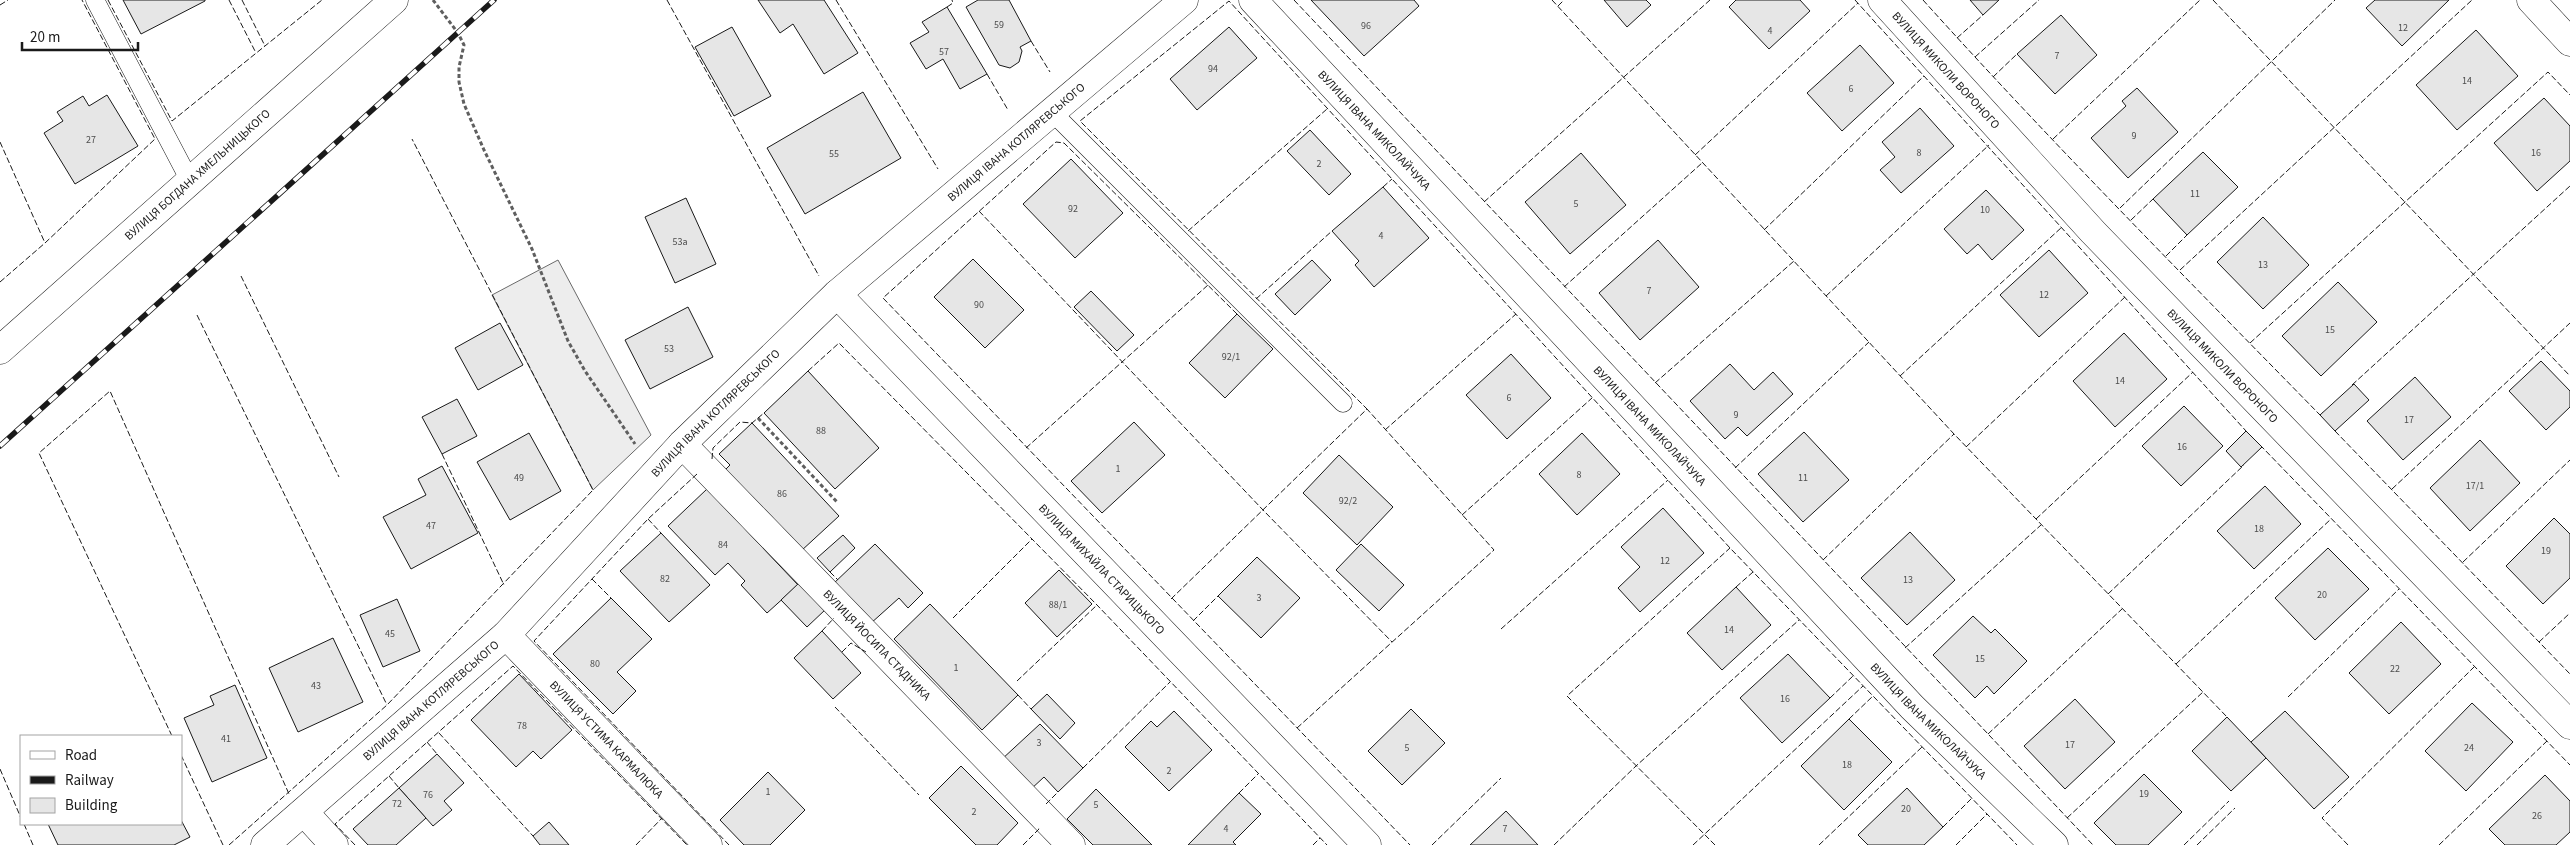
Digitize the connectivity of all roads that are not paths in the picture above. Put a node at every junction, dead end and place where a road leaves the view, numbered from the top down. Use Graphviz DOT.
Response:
graph roads {
  1 [pos="95,0"];
  2 [pos="394,0"];
  3 [pos="1184,0"];
  4 [pos="1253,0"];
  5 [pos="1882,0"];
  6 [pos="2531,0"];
  7 [pos="2570,42"];
  8 [pos="1051,111"];
  9 [pos="190,181"];
  10 [pos="837,294"];
  11 [pos="0,350"];
  12 [pos="1343,403"];
  13 [pos="682,444"];
  14 [pos="506,635"];
  15 [pos="2570,725"];
  16 [pos="304,812"];
  17 [pos="1060,841"];
  18 [pos="265,845"];
  19 [pos="334,845"];
  20 [pos="708,845"];
  21 [pos="1366,845"];
  22 [pos="2054,845"];
  1 -- 9 [label="lane"];
  2 -- 9 [label="street, ВУЛИЦЯ БОГДАНА ХМЕЛЬНИЦЬКОГО"];
  3 -- 8 [label="street, ВУЛИЦЯ ІВАНА КОТЛЯРЕВСЬКОГО"];
  4 -- 22 [label="street, ВУЛИЦЯ ІВАНА МИКОЛАЙЧУКА"];
  5 -- 15 [label="street, ВУЛИЦЯ МИКОЛИ ВОРОНОГО"];
  6 -- 7 [label="street"];
  8 -- 10 [label="street, ВУЛИЦЯ ІВАНА КОТЛЯРЕВСЬКОГО"];
  8 -- 12 [label="lane"];
  9 -- 11 [label="street, ВУЛИЦЯ БОГДАНА ХМЕЛЬНИЦЬКОГО"];
  10 -- 13 [label="street, ВУЛИЦЯ ІВАНА КОТЛЯРЕВСЬКОГО"];
  10 -- 21 [label="street, ВУЛИЦЯ МИХАЙЛА СТАРИЦЬКОГО"];
  13 -- 14 [label="street, ВУЛИЦЯ ІВАНА КОТЛЯРЕВСЬКОГО"];
  13 -- 17 [label="street, ВУЛИЦЯ ЙОСИПА СТАДНИКА"];
  14 -- 16 [label="street, ВУЛИЦЯ ІВАНА КОТЛЯРЕВСЬКОГО"];
  14 -- 20 [label="street, ВУЛИЦЯ УСТИМА КАРМАЛЮКА"];
  16 -- 18 [label="street, ВУЛИЦЯ ІВАНА КОТЛЯРЕВСЬКОГО"];
  16 -- 19 [label="street"];
}
